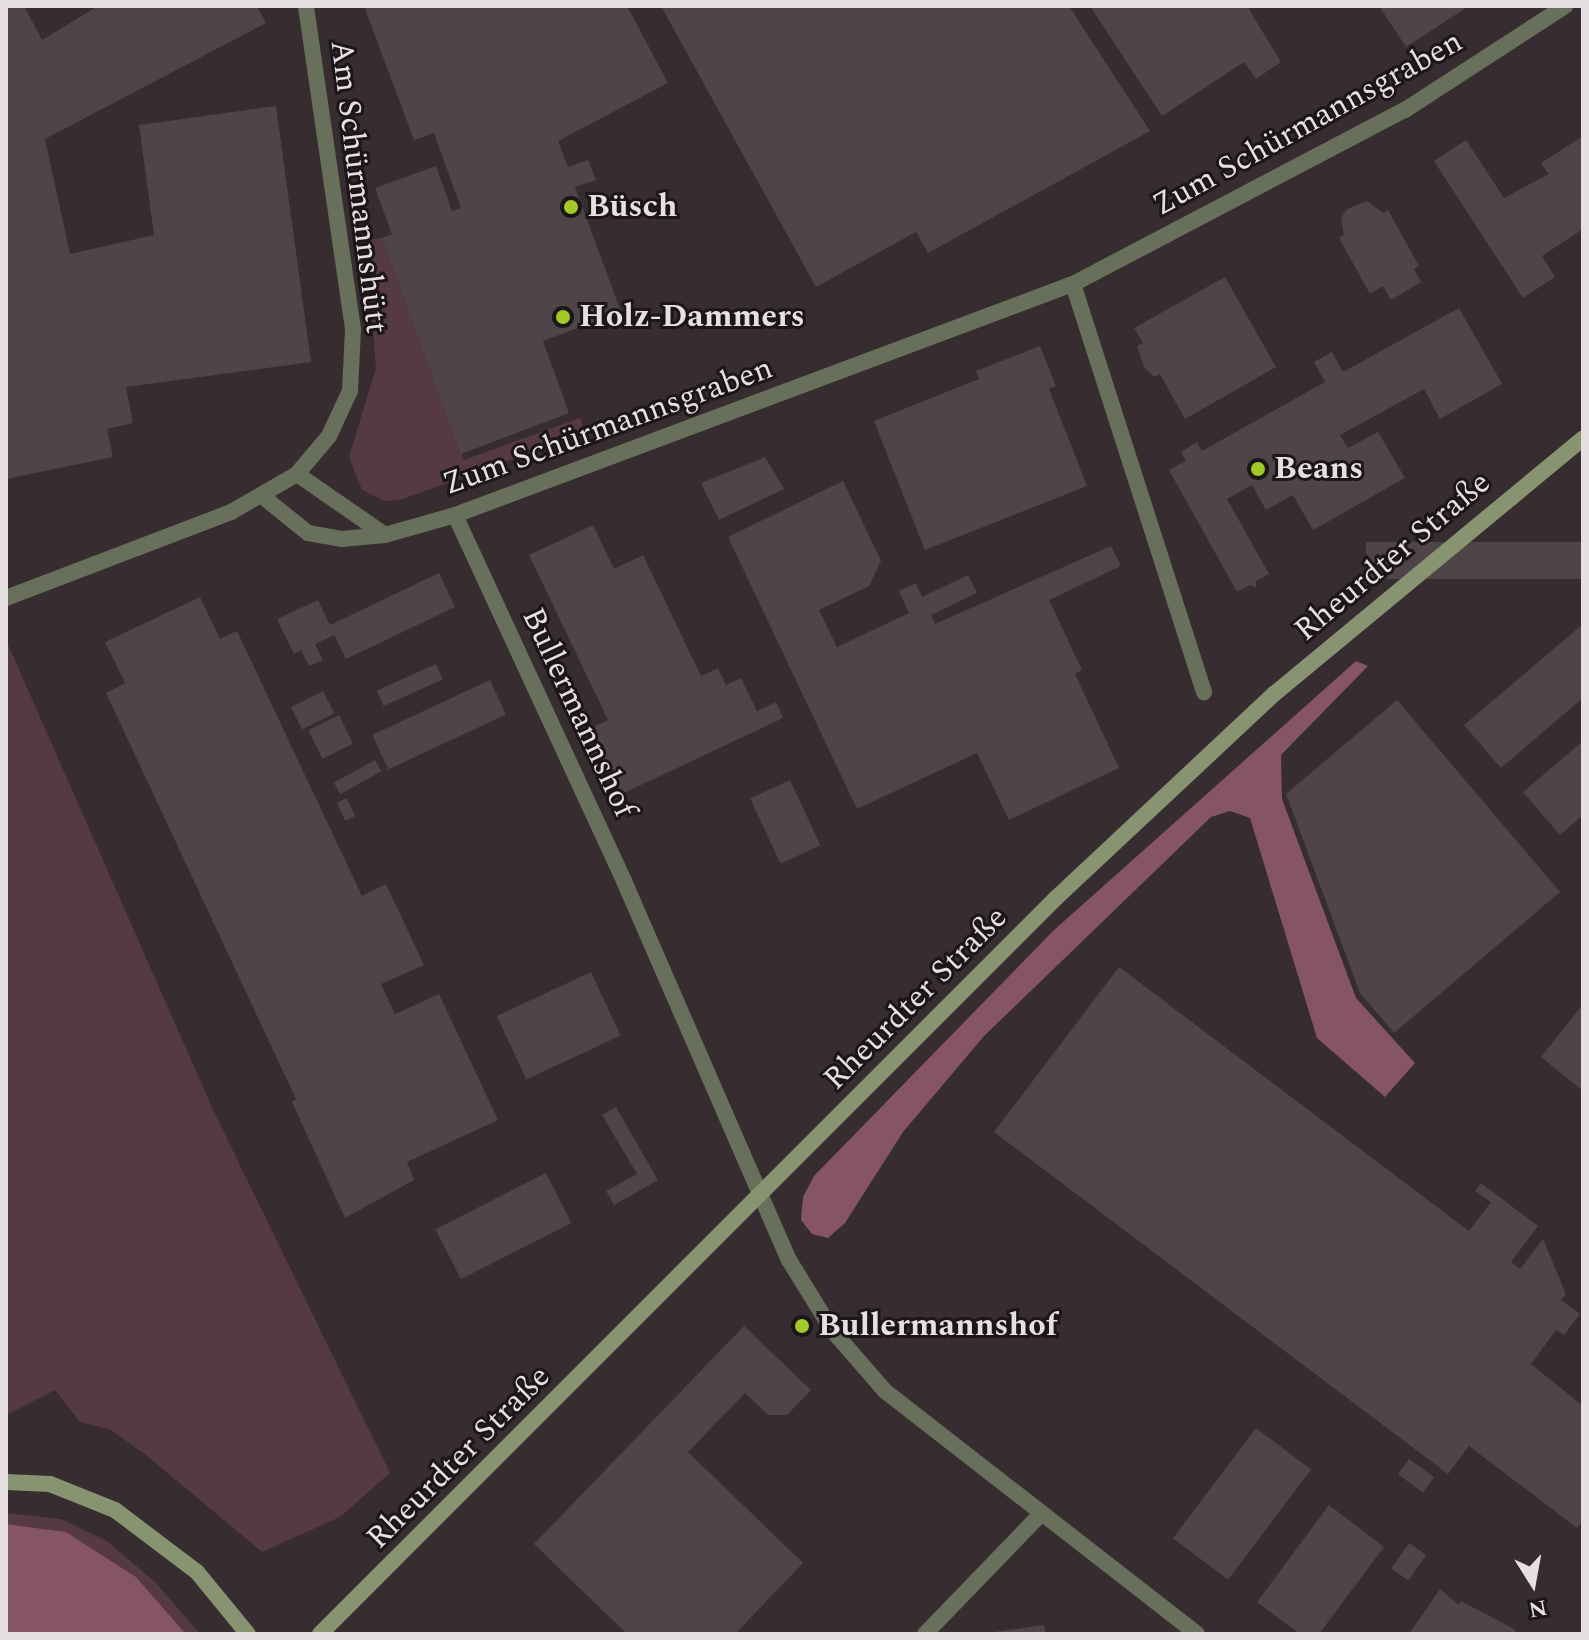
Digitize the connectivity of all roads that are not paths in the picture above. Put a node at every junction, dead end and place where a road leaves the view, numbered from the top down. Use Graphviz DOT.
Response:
graph roads {
  1 [pos="306,6"];
  2 [pos="1565,6"];
  3 [pos="1073,284"];
  4 [pos="1583,438"];
  5 [pos="297,474"];
  6 [pos="262,496"];
  7 [pos="455,515"];
  8 [pos="385,535"];
  9 [pos="6,598"];
  10 [pos="1204,692"];
  11 [pos="6,1482"];
  12 [pos="1041,1514"];
  13 [pos="248,1634"];
  14 [pos="320,1634"];
  15 [pos="925,1634"];
  16 [pos="1197,1634"];
  1 -- 5 [label="street, Am Schürmannshütt"];
  2 -- 3 [label="street, Zum Schürmannsgraben"];
  3 -- 7 [label="street, Zum Schürmannsgraben"];
  3 -- 10 [label="street"];
  4 -- 14 [label="main road, Rheurdter Straße"];
  5 -- 6 [label="street, Am Schürmannshütt"];
  5 -- 8 [label="street"];
  6 -- 8 [label="street, Zum Schürmannsgraben"];
  6 -- 9 [label="street, Am Schürmannshütt"];
  7 -- 8 [label="street, Zum Schürmannsgraben"];
  7 -- 12 [label="street, Bullermannshof"];
  11 -- 13 [label="main road"];
  12 -- 15 [label="street"];
  12 -- 16 [label="street, Bullermannshof"];
}
